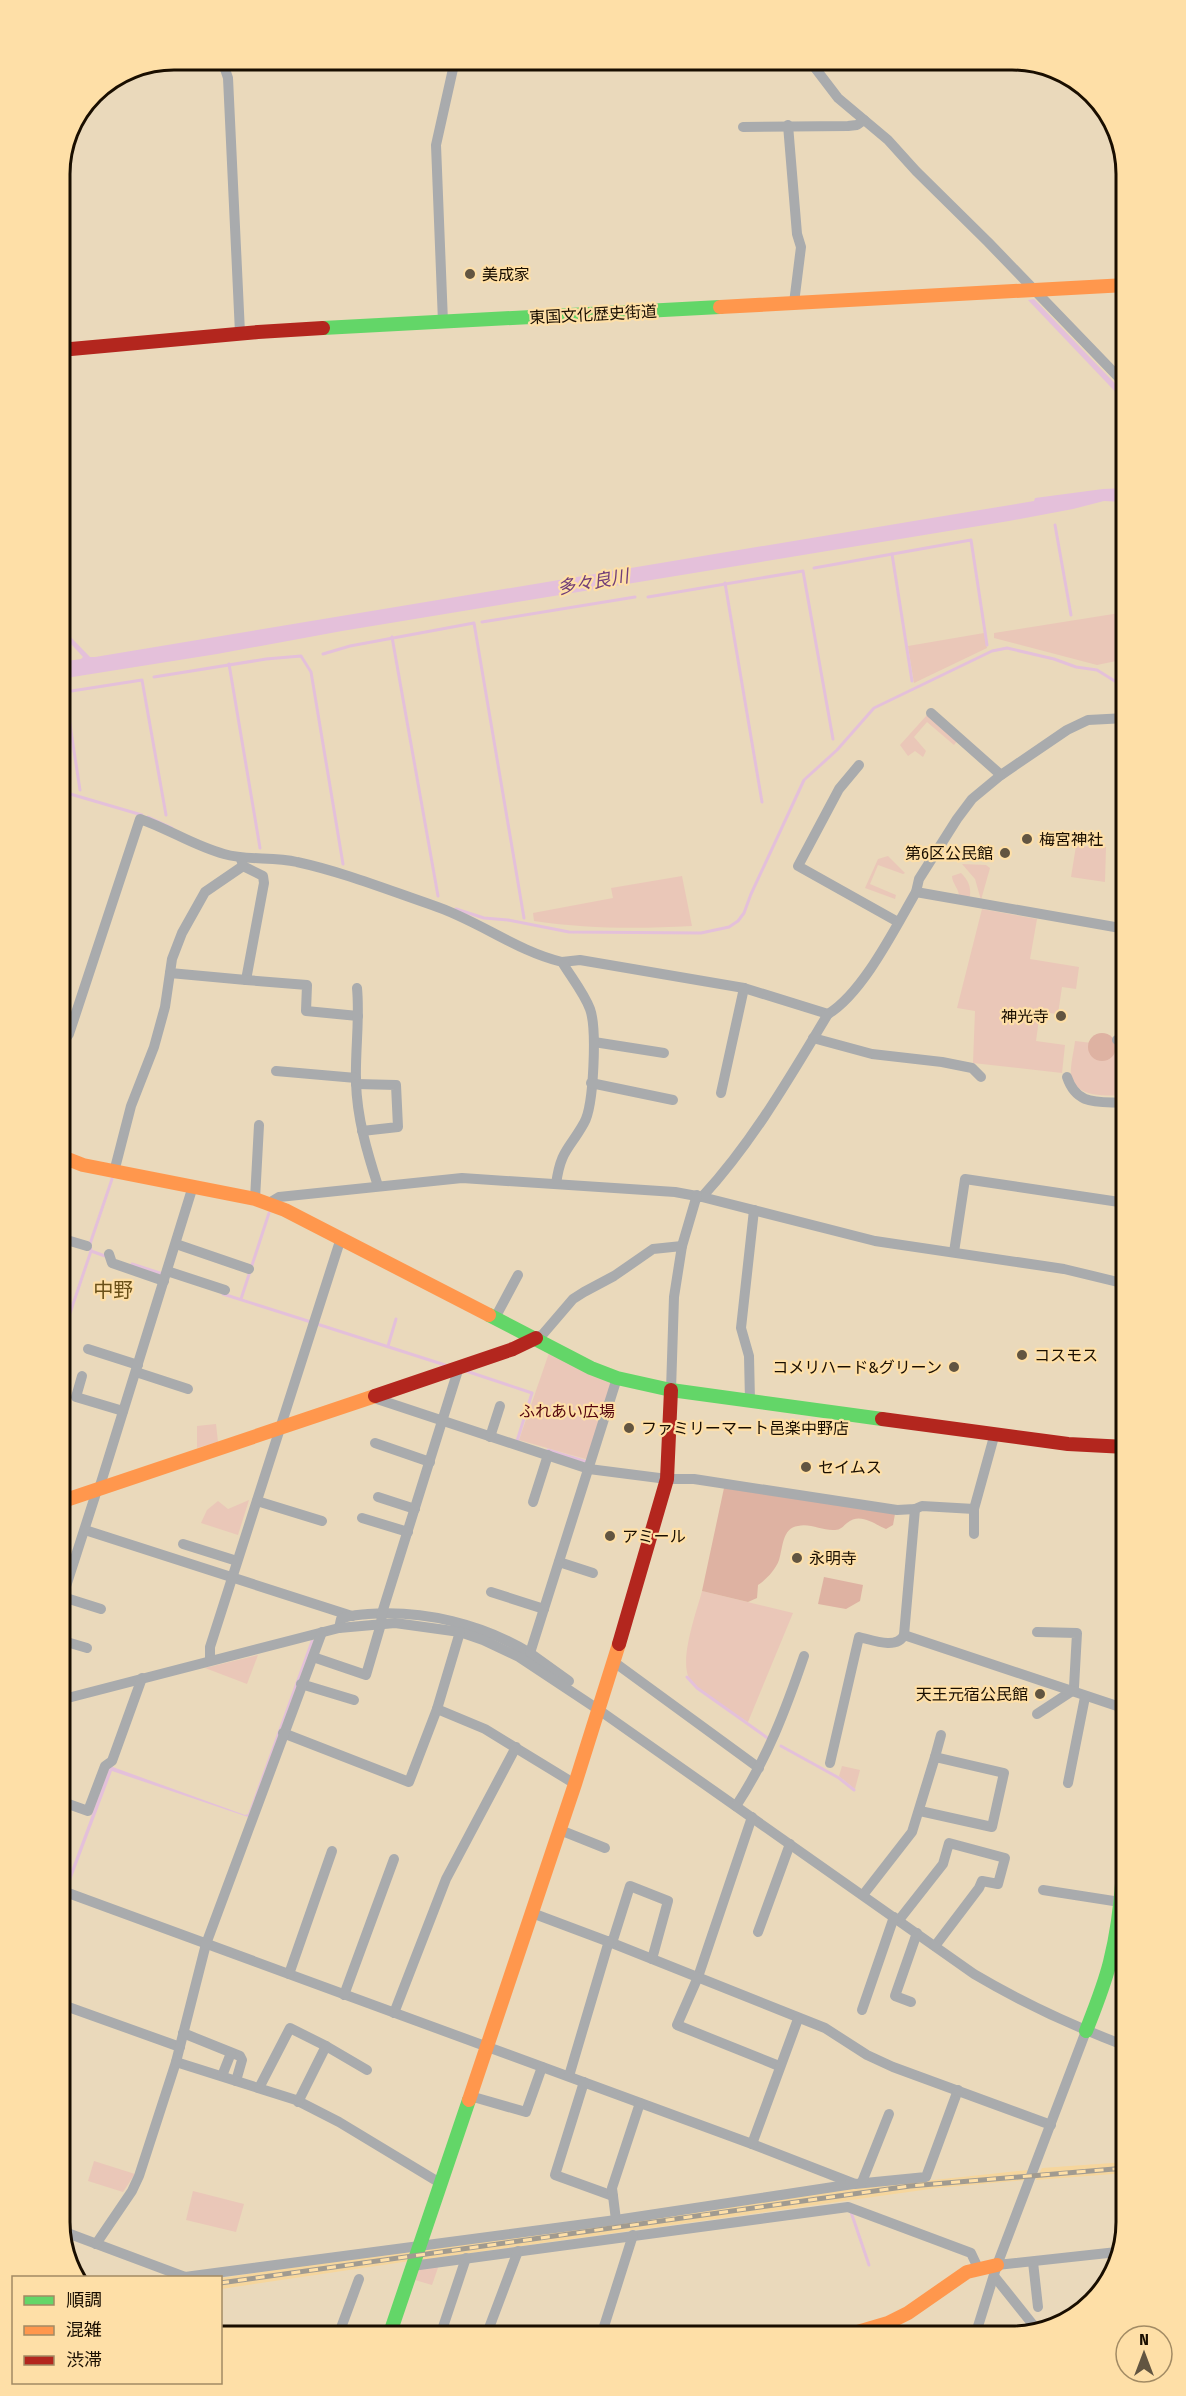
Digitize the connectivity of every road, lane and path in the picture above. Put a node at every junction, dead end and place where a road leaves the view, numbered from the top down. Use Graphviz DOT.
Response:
graph roads {
  1 [pos="225,70"];
  2 [pos="453,70"];
  3 [pos="817,71"];
  4 [pos="872,122"];
  5 [pos="788,126"];
  6 [pos="743,127"];
  7 [pos="1116,286"];
  8 [pos="1035,290"];
  9 [pos="794,303"];
  10 [pos="443,322"];
  11 [pos="240,333"];
  12 [pos="71,349"];
  13 [pos="1116,375"];
  14 [pos="931,713"];
  15 [pos="1116,718"];
  16 [pos="859,765"];
  17 [pos="1001,775"];
  18 [pos="242,862"];
  19 [pos="916,892"];
  20 [pos="898,922"];
  21 [pos="1116,927"];
  22 [pos="562,962"];
  23 [pos="170,973"];
  24 [pos="246,980"];
  25 [pos="357,988"];
  26 [pos="744,988"];
  27 [pos="828,1014"];
  28 [pos="358,1016"];
  29 [pos="71,1029"];
  30 [pos="813,1038"];
  31 [pos="594,1042"];
  32 [pos="664,1053"];
  33 [pos="276,1071"];
  34 [pos="981,1077"];
  35 [pos="1067,1077"];
  36 [pos="356,1081"];
  37 [pos="591,1083"];
  38 [pos="721,1093"];
  39 [pos="673,1100"];
  40 [pos="1116,1102"];
  41 [pos="259,1125"];
  42 [pos="362,1131"];
  43 [pos="71,1160"];
  44 [pos="114,1172"];
  45 [pos="556,1184"];
  46 [pos="193,1186"];
  47 [pos="378,1186"];
  48 [pos="700,1196"];
  49 [pos="255,1199"];
  50 [pos="1116,1202"];
  51 [pos="269,1203"];
  52 [pos="754,1210"];
  53 [pos="341,1238"];
  54 [pos="70,1241"];
  55 [pos="176,1244"];
  56 [pos="87,1246"];
  57 [pos="682,1246"];
  58 [pos="954,1252"];
  59 [pos="109,1254"];
  60 [pos="249,1269"];
  61 [pos="518,1275"];
  62 [pos="165,1276"];
  63 [pos="1116,1282"];
  64 [pos="225,1290"];
  65 [pos="495,1318"];
  66 [pos="536,1338"];
  67 [pos="88,1349"];
  68 [pos="459,1367"];
  69 [pos="136,1368"];
  70 [pos="82,1376"];
  71 [pos="617,1378"];
  72 [pos="188,1389"];
  73 [pos="671,1390"];
  74 [pos="371,1397"];
  75 [pos="750,1401"];
  76 [pos="500,1406"];
  77 [pos="123,1411"];
  78 [pos="443,1422"];
  79 [pos="280,1427"];
  80 [pos="995,1433"];
  81 [pos="490,1437"];
  82 [pos="375,1443"];
  83 [pos="1116,1447"];
  84 [pos="548,1455"];
  85 [pos="430,1462"];
  86 [pos="589,1469"];
  87 [pos="668,1479"];
  88 [pos="98,1489"];
  89 [pos="378,1497"];
  90 [pos="70,1498"];
  91 [pos="256,1501"];
  92 [pos="533,1502"];
  93 [pos="415,1509"];
  94 [pos="915,1509"];
  95 [pos="974,1509"];
  96 [pos="362,1518"];
  97 [pos="322,1521"];
  98 [pos="85,1530"];
  99 [pos="408,1532"];
  100 [pos="974,1534"];
  101 [pos="183,1544"];
  102 [pos="237,1561"];
  103 [pos="559,1562"];
  104 [pos="70,1573"];
  105 [pos="593,1573"];
  106 [pos="232,1577"];
  107 [pos="491,1592"];
  108 [pos="70,1602"];
  109 [pos="101,1609"];
  110 [pos="544,1609"];
  111 [pos="351,1616"];
  112 [pos="382,1618"];
  113 [pos="339,1628"];
  114 [pos="321,1632"];
  115 [pos="460,1632"];
  116 [pos="1037,1632"];
  117 [pos="904,1635"];
  118 [pos="70,1643"];
  119 [pos="87,1648"];
  120 [pos="530,1653"];
  121 [pos="804,1656"];
  122 [pos="313,1657"];
  123 [pos="210,1660"];
  124 [pos="614,1662"];
  125 [pos="142,1678"];
  126 [pos="569,1681"];
  127 [pos="301,1684"];
  128 [pos="1072,1691"];
  129 [pos="70,1697"];
  130 [pos="1086,1697"];
  131 [pos="354,1700"];
  132 [pos="1116,1706"];
  133 [pos="437,1709"];
  134 [pos="599,1710"];
  135 [pos="1037,1714"];
  136 [pos="283,1733"];
  137 [pos="941,1736"];
  138 [pos="516,1747"];
  139 [pos="935,1757"];
  140 [pos="830,1763"];
  141 [pos="759,1768"];
  142 [pos="1068,1783"];
  143 [pos="575,1784"];
  144 [pos="70,1805"];
  145 [pos="736,1806"];
  146 [pos="920,1811"];
  147 [pos="752,1817"];
  148 [pos="560,1830"];
  149 [pos="790,1844"];
  150 [pos="605,1848"];
  151 [pos="332,1851"];
  152 [pos="394,1859"];
  153 [pos="1043,1890"];
  154 [pos="70,1894"];
  155 [pos="863,1895"];
  156 [pos="1116,1901"];
  157 [pos="532,1913"];
  158 [pos="896,1919"];
  159 [pos="758,1932"];
  160 [pos="917,1933"];
  161 [pos="611,1942"];
  162 [pos="206,1944"];
  163 [pos="1116,1945"];
  164 [pos="935,1946"];
  165 [pos="652,1959"];
  166 [pos="289,1974"];
  167 [pos="698,1977"];
  168 [pos="344,1995"];
  169 [pos="911,2002"];
  170 [pos="70,2008"];
  171 [pos="862,2010"];
  172 [pos="394,2013"];
  173 [pos="798,2019"];
  174 [pos="1086,2031"];
  175 [pos="183,2032"];
  176 [pos="1116,2042"];
  177 [pos="326,2046"];
  178 [pos="487,2046"];
  179 [pos="180,2047"];
  180 [pos="231,2052"];
  181 [pos="176,2062"];
  182 [pos="779,2066"];
  183 [pos="543,2067"];
  184 [pos="367,2070"];
  185 [pos="222,2076"];
  186 [pos="569,2076"];
  187 [pos="236,2081"];
  188 [pos="584,2082"];
  189 [pos="259,2088"];
  190 [pos="958,2090"];
  191 [pos="470,2096"];
  192 [pos="298,2102"];
  193 [pos="640,2103"];
  194 [pos="889,2114"];
  195 [pos="1051,2126"];
  196 [pos="752,2144"];
  197 [pos="440,2183"];
  198 [pos="859,2183"];
  199 [pos="613,2196"];
  200 [pos="616,2220"];
  201 [pos="72,2235"];
  202 [pos="633,2235"];
  203 [pos="96,2244"];
  204 [pos="419,2246"];
  205 [pos="518,2251"];
  206 [pos="1111,2253"];
  207 [pos="466,2258"];
  208 [pos="1033,2262"];
  209 [pos="412,2266"];
  210 [pos="978,2268"];
  211 [pos="996,2270"];
  212 [pos="183,2276"];
  213 [pos="194,2276"];
  214 [pos="359,2279"];
  215 [pos="1038,2307"];
  216 [pos="1032,2323"];
  217 [pos="342,2325"];
  218 [pos="393,2325"];
  219 [pos="444,2325"];
  220 [pos="490,2325"];
  221 [pos="604,2326"];
  222 [pos="874,2326"];
  223 [pos="978,2326"];
  1 -- 11 [label="street"];
  2 -- 10 [label="street"];
  3 -- 4 [label="street"];
  4 -- 5 [label="street"];
  4 -- 8 [label="street"];
  5 -- 6 [label="street"];
  5 -- 9 [label="street"];
  7 -- 8 [label="main road, 東国文化歴史街道"];
  8 -- 9 [label="main road, 東国文化歴史街道"];
  8 -- 13 [label="street"];
  9 -- 10 [label="main road, 東国文化歴史街道"];
  10 -- 11 [label="main road, 東国文化歴史街道"];
  11 -- 12 [label="main road, 東国文化歴史街道"];
  14 -- 17 [label="street"];
  15 -- 17 [label="street"];
  16 -- 20 [label="street"];
  17 -- 19 [label="street"];
  18 -- 22 [label="street"];
  18 -- 23 [label="street"];
  18 -- 24 [label="street"];
  18 -- 29 [label="street"];
  19 -- 20 [label="street"];
  19 -- 21 [label="street"];
  20 -- 27 [label="street"];
  22 -- 26 [label="street"];
  22 -- 31 [label="street"];
  23 -- 24 [label="street"];
  23 -- 44 [label="street"];
  24 -- 28 [label="street"];
  25 -- 28 [label="street"];
  26 -- 27 [label="street"];
  26 -- 38 [label="street"];
  27 -- 30 [label="street"];
  28 -- 36 [label="street"];
  30 -- 34 [label="street"];
  30 -- 48 [label="street"];
  31 -- 32 [label="street"];
  31 -- 37 [label="street"];
  33 -- 36 [label="street"];
  35 -- 40 [label="street"];
  36 -- 42 [label="street"];
  36 -- 42 [label="street"];
  37 -- 39 [label="street"];
  37 -- 45 [label="street"];
  41 -- 49 [label="street"];
  42 -- 47 [label="street"];
  43 -- 44 [label="main road"];
  44 -- 46 [label="main road"];
  45 -- 47 [label="street"];
  45 -- 48 [label="street"];
  46 -- 49 [label="main road"];
  46 -- 55 [label="street"];
  47 -- 51 [label="street"];
  48 -- 52 [label="street"];
  48 -- 57 [label="street"];
  49 -- 51 [label="main road"];
  50 -- 58 [label="street"];
  51 -- 53 [label="main road"];
  52 -- 58 [label="street"];
  52 -- 75 [label="street"];
  53 -- 65 [label="main road"];
  53 -- 79 [label="street"];
  54 -- 56 [label="street"];
  55 -- 60 [label="street"];
  55 -- 62 [label="street"];
  57 -- 66 [label="street"];
  57 -- 73 [label="street"];
  58 -- 63 [label="street"];
  59 -- 62 [label="street"];
  61 -- 65 [label="street"];
  62 -- 64 [label="street"];
  62 -- 69 [label="street"];
  65 -- 66 [label="main road"];
  66 -- 68 [label="main road"];
  66 -- 71 [label="main road"];
  67 -- 69 [label="street"];
  68 -- 74 [label="main road"];
  68 -- 78 [label="street"];
  69 -- 72 [label="street"];
  69 -- 77 [label="street"];
  70 -- 77 [label="street"];
  71 -- 73 [label="main road"];
  71 -- 86 [label="street"];
  73 -- 75 [label="main road"];
  73 -- 87 [label="main road"];
  74 -- 78 [label="street"];
  74 -- 79 [label="main road"];
  75 -- 80 [label="main road"];
  76 -- 81 [label="street"];
  77 -- 88 [label="street"];
  78 -- 81 [label="street"];
  78 -- 85 [label="street"];
  79 -- 88 [label="main road"];
  79 -- 91 [label="street"];
  80 -- 83 [label="main road"];
  80 -- 95 [label="street"];
  81 -- 84 [label="street"];
  82 -- 85 [label="street"];
  84 -- 86 [label="street"];
  84 -- 92 [label="street"];
  85 -- 93 [label="street"];
  86 -- 87 [label="street"];
  86 -- 103 [label="street"];
  87 -- 94 [label="street"];
  87 -- 124 [label="main road"];
  88 -- 90 [label="main road"];
  88 -- 98 [label="street"];
  89 -- 93 [label="street"];
  91 -- 97 [label="street"];
  91 -- 102 [label="street"];
  93 -- 99 [label="street"];
  94 -- 95 [label="street"];
  94 -- 117 [label="street"];
  95 -- 100 [label="street"];
  96 -- 99 [label="street"];
  98 -- 104 [label="street"];
  98 -- 106 [label="street"];
  99 -- 112 [label="street"];
  101 -- 102 [label="street"];
  102 -- 106 [label="street"];
  103 -- 105 [label="street"];
  103 -- 110 [label="street"];
  106 -- 111 [label="street"];
  106 -- 123 [label="street"];
  107 -- 110 [label="street"];
  108 -- 109 [label="street"];
  110 -- 120 [label="street"];
  111 -- 112 [label="street"];
  111 -- 113 [label="street"];
  112 -- 113 [label="street"];
  112 -- 115 [label="street"];
  112 -- 120 [label="street"];
  112 -- 122 [label="street"];
  113 -- 114 [label="street"];
  114 -- 122 [label="street"];
  114 -- 123 [label="street"];
  115 -- 133 [label="street"];
  115 -- 134 [label="street"];
  116 -- 128 [label="street"];
  117 -- 128 [label="street"];
  117 -- 140 [label="street"];
  118 -- 119 [label="street"];
  120 -- 126 [label="street"];
  121 -- 141 [label="street"];
  122 -- 127 [label="street"];
  123 -- 125 [label="street"];
  124 -- 134 [label="main road"];
  124 -- 141 [label="street"];
  125 -- 129 [label="street"];
  125 -- 144 [label="street"];
  127 -- 131 [label="street"];
  127 -- 136 [label="street"];
  128 -- 130 [label="street"];
  128 -- 135 [label="street"];
  130 -- 132 [label="street"];
  130 -- 142 [label="street"];
  133 -- 136 [label="street"];
  133 -- 138 [label="street"];
  134 -- 143 [label="main road"];
  134 -- 145 [label="street"];
  136 -- 162 [label="street"];
  137 -- 139 [label="street"];
  138 -- 143 [label="street"];
  138 -- 172 [label="street"];
  139 -- 146 [label="street"];
  139 -- 146 [label="street"];
  141 -- 145 [label="street"];
  143 -- 148 [label="main road"];
  145 -- 147 [label="street"];
  146 -- 155 [label="street"];
  147 -- 149 [label="street"];
  147 -- 167 [label="street"];
  148 -- 150 [label="street"];
  148 -- 157 [label="main road"];
  149 -- 155 [label="street"];
  149 -- 159 [label="street"];
  151 -- 166 [label="street"];
  152 -- 168 [label="street"];
  153 -- 156 [label="street"];
  154 -- 162 [label="street"];
  155 -- 158 [label="street"];
  157 -- 161 [label="street"];
  157 -- 178 [label="main road"];
  158 -- 160 [label="street"];
  158 -- 164 [label="street"];
  158 -- 171 [label="street"];
  160 -- 164 [label="street"];
  160 -- 169 [label="street"];
  161 -- 165 [label="street"];
  161 -- 165 [label="street"];
  161 -- 186 [label="street"];
  162 -- 166 [label="street"];
  162 -- 175 [label="street"];
  163 -- 174 [label="main road"];
  164 -- 174 [label="street"];
  165 -- 167 [label="street"];
  166 -- 168 [label="street"];
  167 -- 173 [label="street"];
  167 -- 182 [label="street"];
  168 -- 172 [label="street"];
  170 -- 179 [label="street"];
  172 -- 178 [label="street"];
  173 -- 182 [label="street"];
  173 -- 190 [label="street"];
  174 -- 176 [label="street"];
  174 -- 195 [label="street"];
  175 -- 179 [label="street"];
  175 -- 180 [label="street"];
  177 -- 184 [label="street"];
  177 -- 189 [label="street"];
  177 -- 192 [label="street"];
  178 -- 183 [label="street"];
  178 -- 191 [label="main road"];
  179 -- 181 [label="street"];
  180 -- 185 [label="street"];
  180 -- 187 [label="street"];
  181 -- 185 [label="street"];
  181 -- 203 [label="street"];
  182 -- 196 [label="street"];
  183 -- 186 [label="street"];
  183 -- 191 [label="street"];
  185 -- 187 [label="street"];
  186 -- 188 [label="street"];
  187 -- 189 [label="street"];
  188 -- 193 [label="street"];
  188 -- 199 [label="street"];
  189 -- 192 [label="street"];
  190 -- 195 [label="street"];
  190 -- 198 [label="street"];
  191 -- 197 [label="main road"];
  192 -- 197 [label="street"];
  193 -- 196 [label="street"];
  193 -- 199 [label="street"];
  194 -- 198 [label="street"];
  195 -- 211 [label="street"];
  196 -- 198 [label="street"];
  197 -- 204 [label="main road"];
  198 -- 200 [label="street"];
  199 -- 200 [label="street"];
  200 -- 204 [label="street"];
  201 -- 203 [label="street"];
  202 -- 205 [label="street"];
  202 -- 210 [label="street"];
  202 -- 221 [label="street"];
  203 -- 212 [label="street"];
  204 -- 209 [label="main road"];
  204 -- 213 [label="street"];
  205 -- 207 [label="street"];
  205 -- 220 [label="street"];
  206 -- 208 [label="street"];
  207 -- 209 [label="street"];
  207 -- 219 [label="street"];
  208 -- 211 [label="street"];
  208 -- 215 [label="street"];
  209 -- 218 [label="main road"];
  210 -- 211 [label="main road"];
  210 -- 222 [label="main road"];
  211 -- 216 [label="street"];
  211 -- 223 [label="street"];
  214 -- 217 [label="street"];
}
